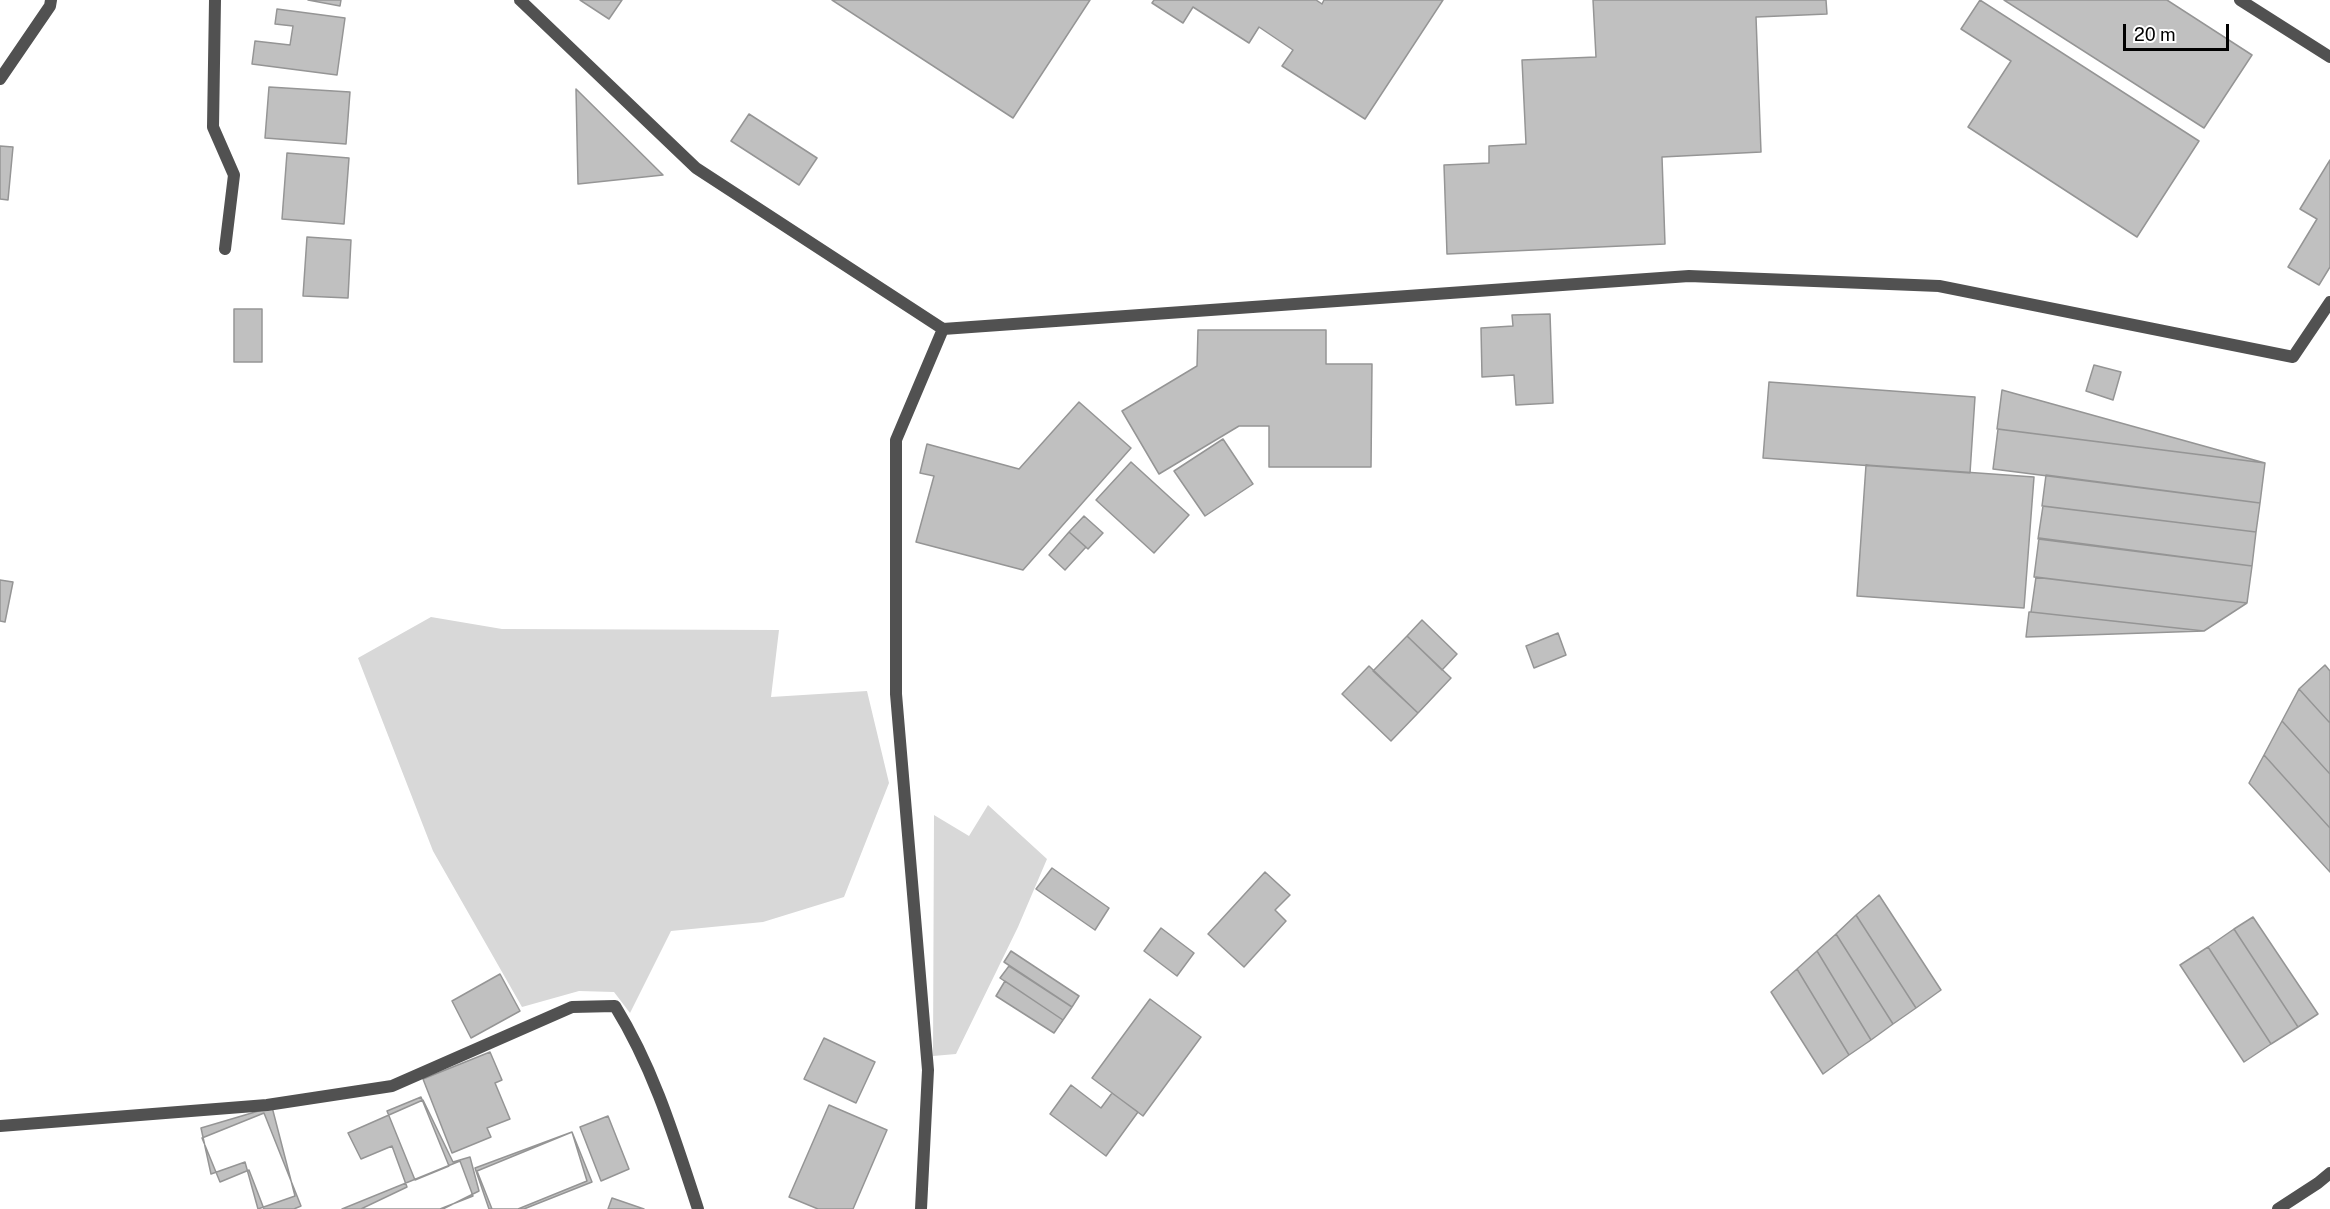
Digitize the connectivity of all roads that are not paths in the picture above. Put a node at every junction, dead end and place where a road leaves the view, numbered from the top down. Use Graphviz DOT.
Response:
graph roads {
  1 [pos="51,0"];
  2 [pos="215,0"];
  3 [pos="520,0"];
  4 [pos="2240,0"];
  5 [pos="2330,57"];
  6 [pos="0,79"];
  7 [pos="225,249"];
  8 [pos="2330,302"];
  9 [pos="943,329"];
  10 [pos="0,1126"];
  11 [pos="2330,1173"];
  12 [pos="698,1209"];
  13 [pos="921,1209"];
  14 [pos="2278,1209"];
  1 -- 6 [label="street"];
  2 -- 7 [label="street"];
  3 -- 9 [label="street"];
  4 -- 5 [label="street"];
  8 -- 9 [label="street"];
  9 -- 13 [label="street"];
  10 -- 12 [label="street"];
  11 -- 14 [label="street"];
}
